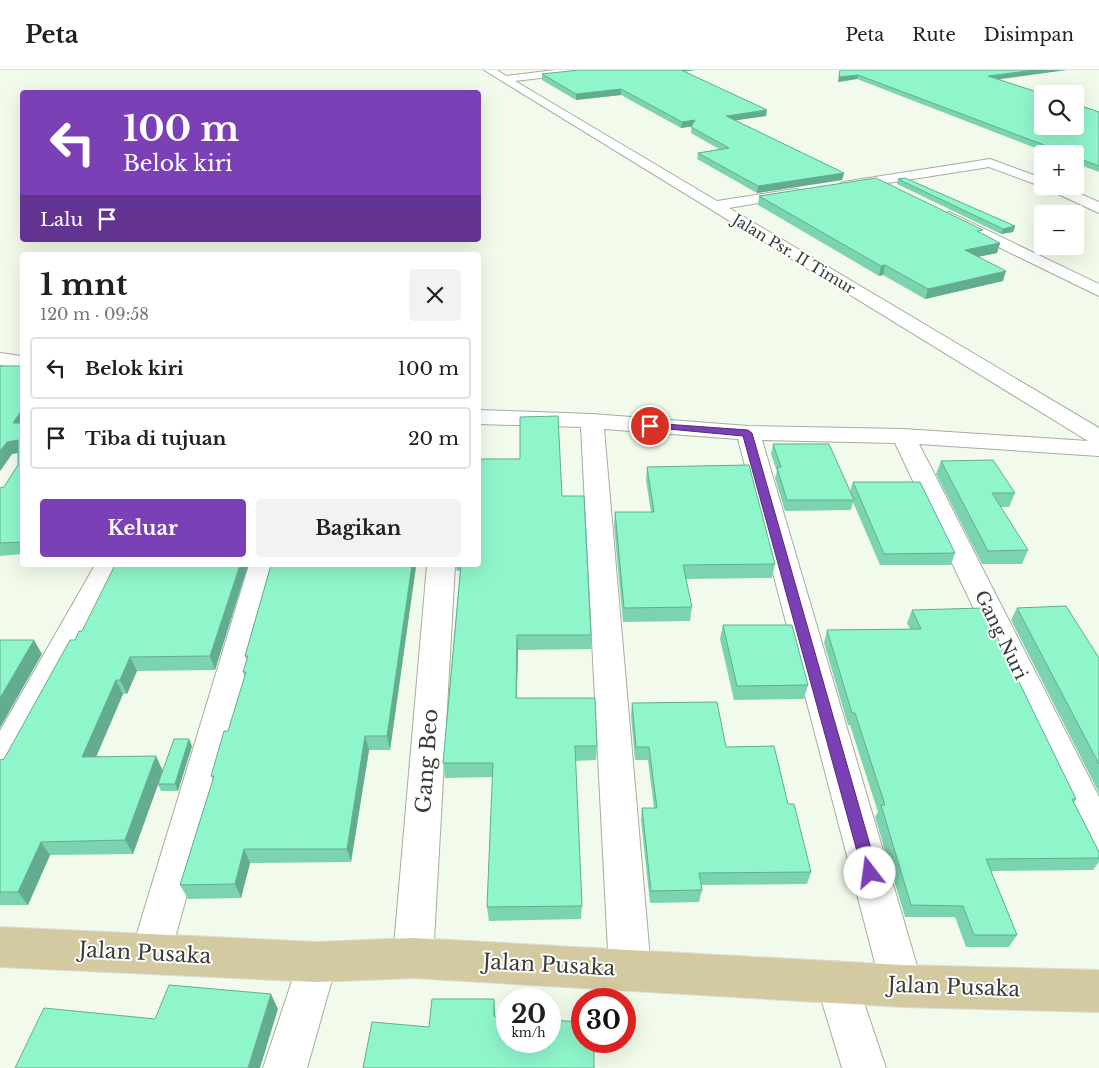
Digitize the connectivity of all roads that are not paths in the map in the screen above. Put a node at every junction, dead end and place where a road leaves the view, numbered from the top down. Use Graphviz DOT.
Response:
graph roads {
  1 [pos="489,70"];
  2 [pos="583,70"];
  3 [pos="504,79"];
  4 [pos="876,181"];
  5 [pos="1034,181"];
  6 [pos="829,188"];
  7 [pos="810,191"];
  8 [pos="904,195"];
  9 [pos="1069,195"];
  10 [pos="714,206"];
  11 [pos="930,208"];
  12 [pos="1099,208"];
  13 [pos="1099,291"];
  14 [pos="0,358"];
  15 [pos="20,362"];
  16 [pos="481,418"];
  17 [pos="592,421"];
  18 [pos="748,433"];
  19 [pos="903,436"];
  20 [pos="1099,438"];
  21 [pos="1099,449"];
  22 [pos="108,567"];
  23 [pos="262,567"];
  24 [pos="441,567"];
  25 [pos="0,762"];
  26 [pos="1099,834"];
  27 [pos="0,947"];
  28 [pos="151,953"];
  29 [pos="413,958"];
  30 [pos="317,962"];
  31 [pos="630,970"];
  32 [pos="837,982"];
  33 [pos="902,986"];
  34 [pos="1099,991"];
  35 [pos="285,1068"];
  36 [pos="864,1068"];
  1 -- 3 [label="street, Jalan Psr. II Timur"];
  2 -- 3 [label="street"];
  3 -- 10 [label="street, Jalan Psr. II Timur"];
  4 -- 5 [label="street"];
  4 -- 6 [label="street"];
  4 -- 8 [label="street"];
  7 -- 10 [label="street"];
  9 -- 12 [label="street"];
  10 -- 20 [label="street, Jalan Psr. II Timur"];
  11 -- 13 [label="street"];
  14 -- 15 [label="street"];
  16 -- 17 [label="street"];
  17 -- 18 [label="street"];
  17 -- 31 [label="street"];
  18 -- 19 [label="street"];
  18 -- 33 [label="street"];
  19 -- 21 [label="street"];
  19 -- 26 [label="street, Gang Nuri"];
  22 -- 25 [label="street"];
  23 -- 28 [label="street"];
  24 -- 29 [label="street, Gang Beo"];
  27 -- 28 [label="main road, Jalan Pusaka"];
  28 -- 30 [label="main road, Jalan Pusaka"];
  29 -- 30 [label="main road, Jalan Pusaka"];
  29 -- 31 [label="main road, Jalan Pusaka"];
  30 -- 35 [label="street"];
  31 -- 32 [label="main road, Jalan Pusaka"];
  32 -- 33 [label="main road, Jalan Pusaka"];
  32 -- 36 [label="street"];
  33 -- 34 [label="main road, Jalan Pusaka"];
}
